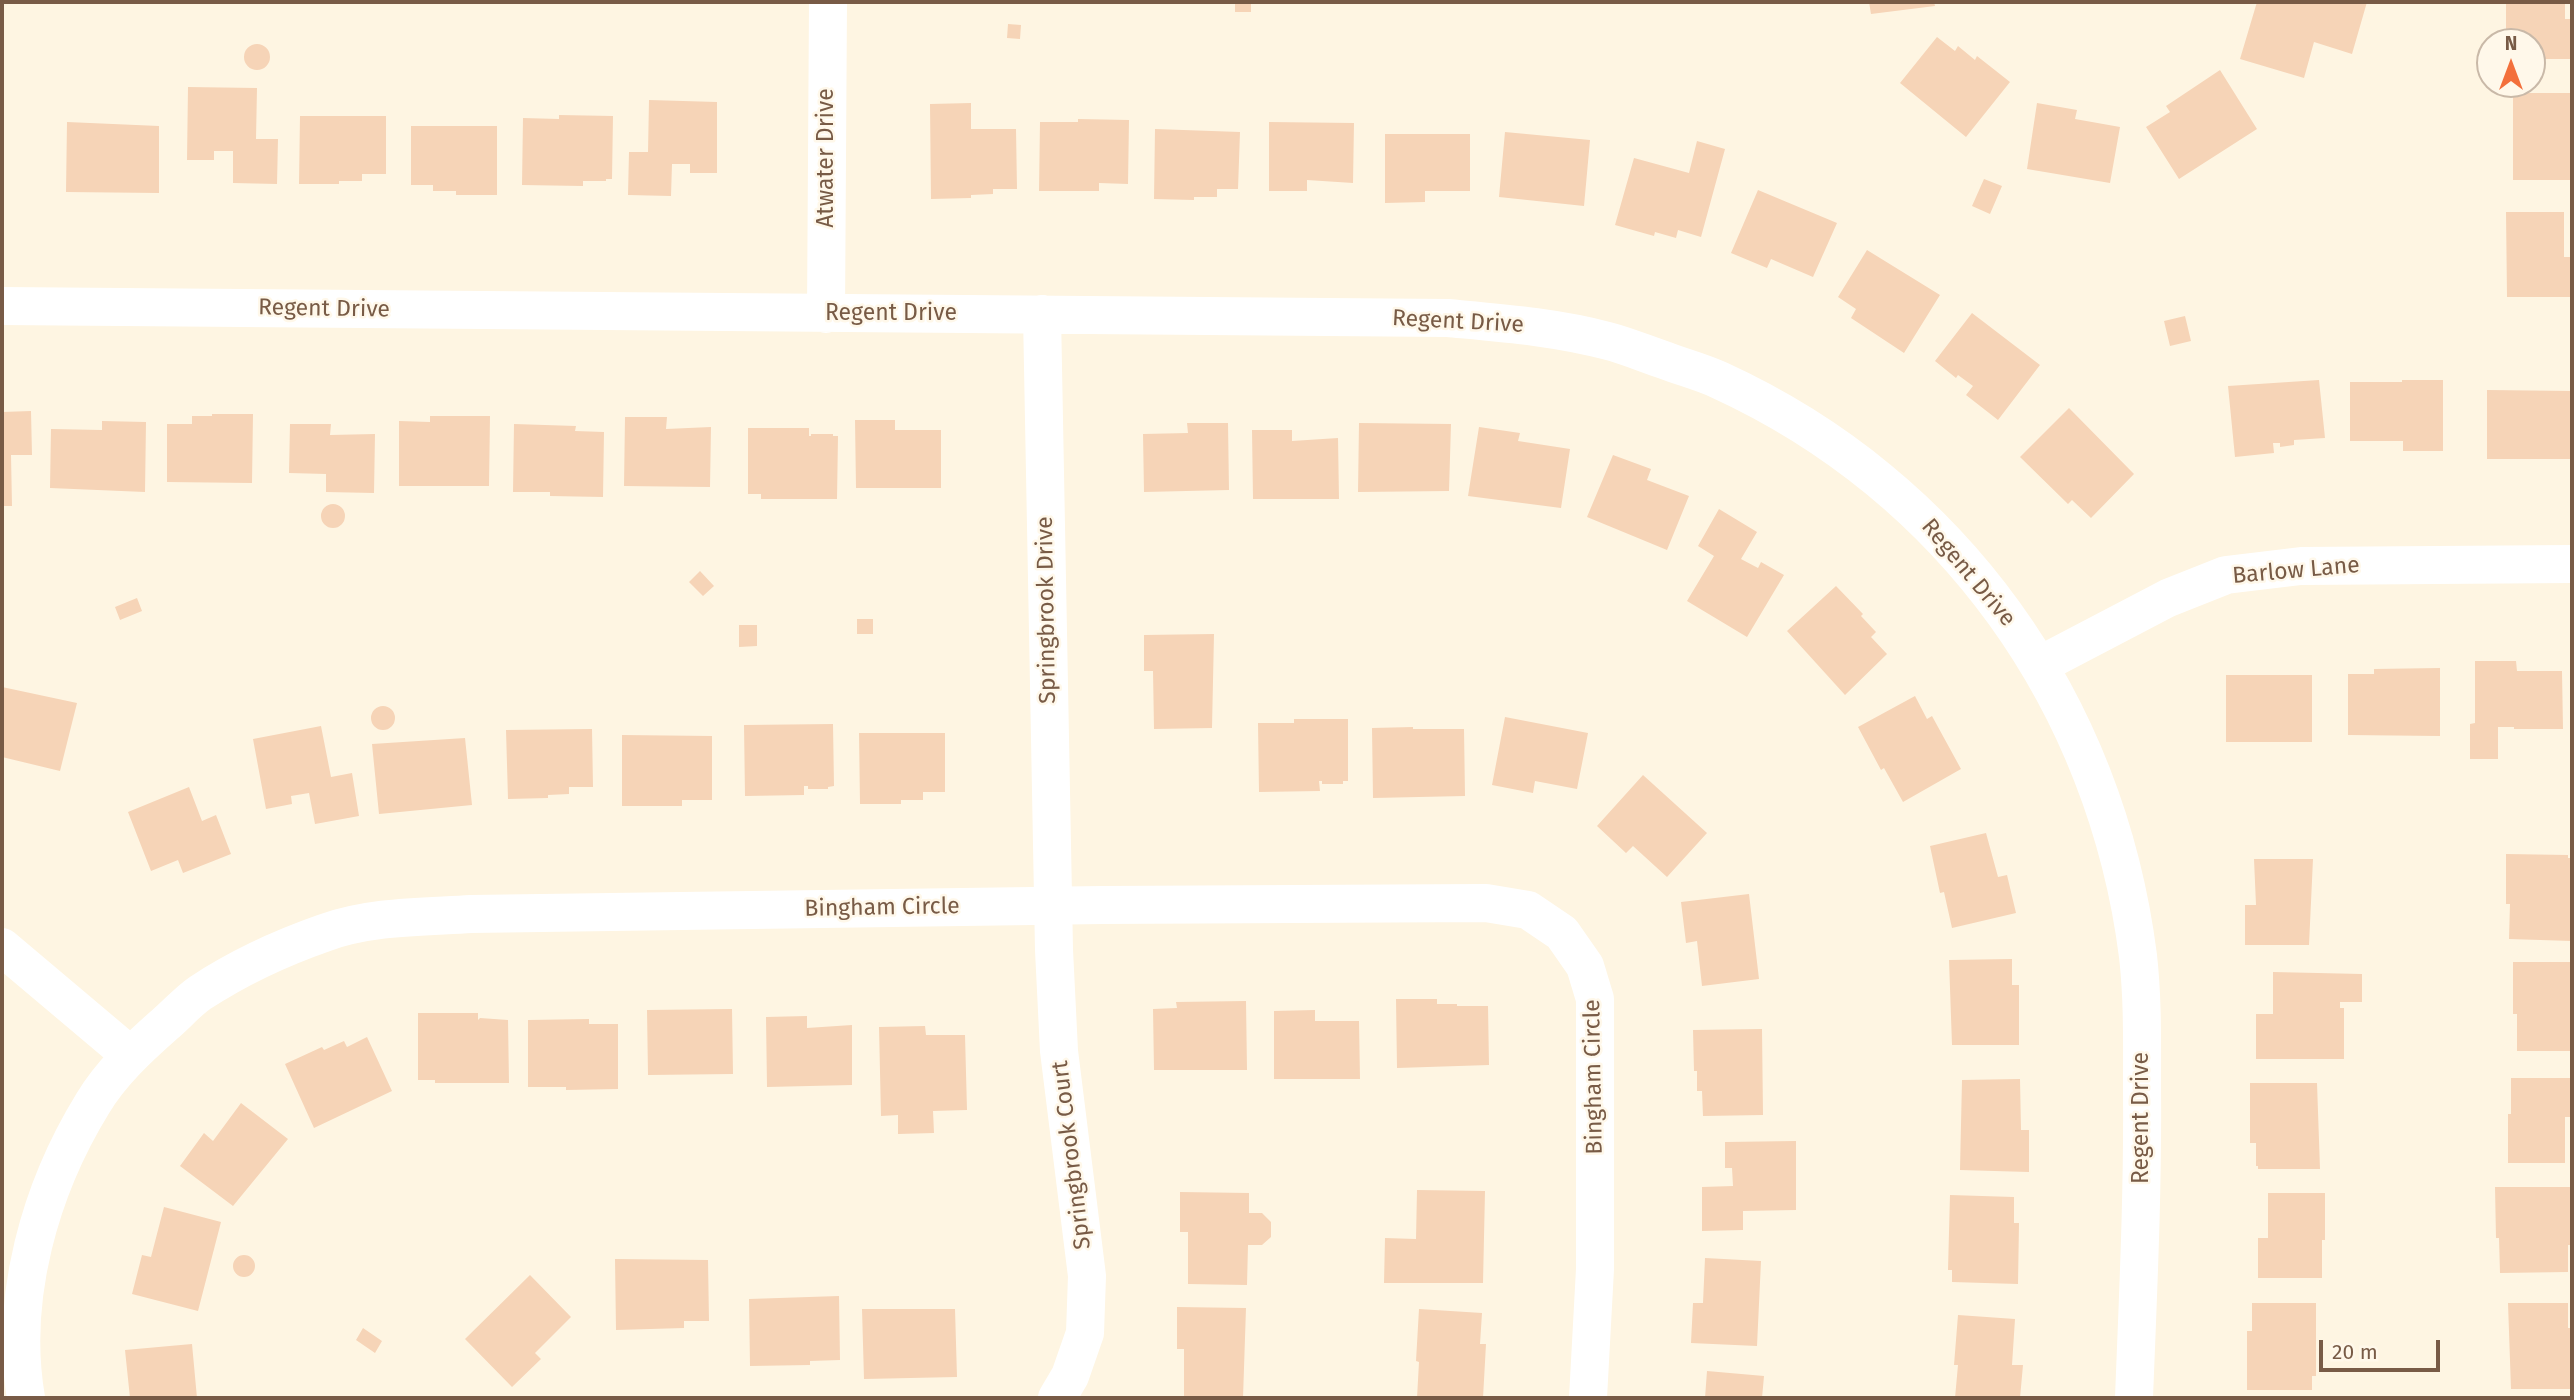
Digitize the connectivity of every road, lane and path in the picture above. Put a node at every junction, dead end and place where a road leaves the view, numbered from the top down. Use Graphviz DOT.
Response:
graph roads {
  1 [pos="828,2"];
  2 [pos="2,306"];
  3 [pos="826,314"];
  4 [pos="1042,314"];
  5 [pos="2572,564"];
  6 [pos="2040,665"];
  7 [pos="1052,906"];
  8 [pos="2,947"];
  9 [pos="130,1055"];
  10 [pos="26,1398"];
  11 [pos="1057,1398"];
  12 [pos="1588,1398"];
  13 [pos="2134,1398"];
  1 -- 3 [label="street, Atwater Drive"];
  2 -- 3 [label="street, Regent Drive"];
  3 -- 4 [label="street, Regent Drive"];
  4 -- 6 [label="street, Regent Drive"];
  4 -- 7 [label="street, Springbrook Drive"];
  5 -- 6 [label="street, Barlow Lane"];
  6 -- 13 [label="street, Regent Drive"];
  7 -- 9 [label="street, Bingham Circle"];
  7 -- 11 [label="street, Springbrook Court"];
  7 -- 12 [label="street, Bingham Circle"];
  8 -- 9 [label="street"];
  9 -- 10 [label="street, Bingham Circle"];
}
